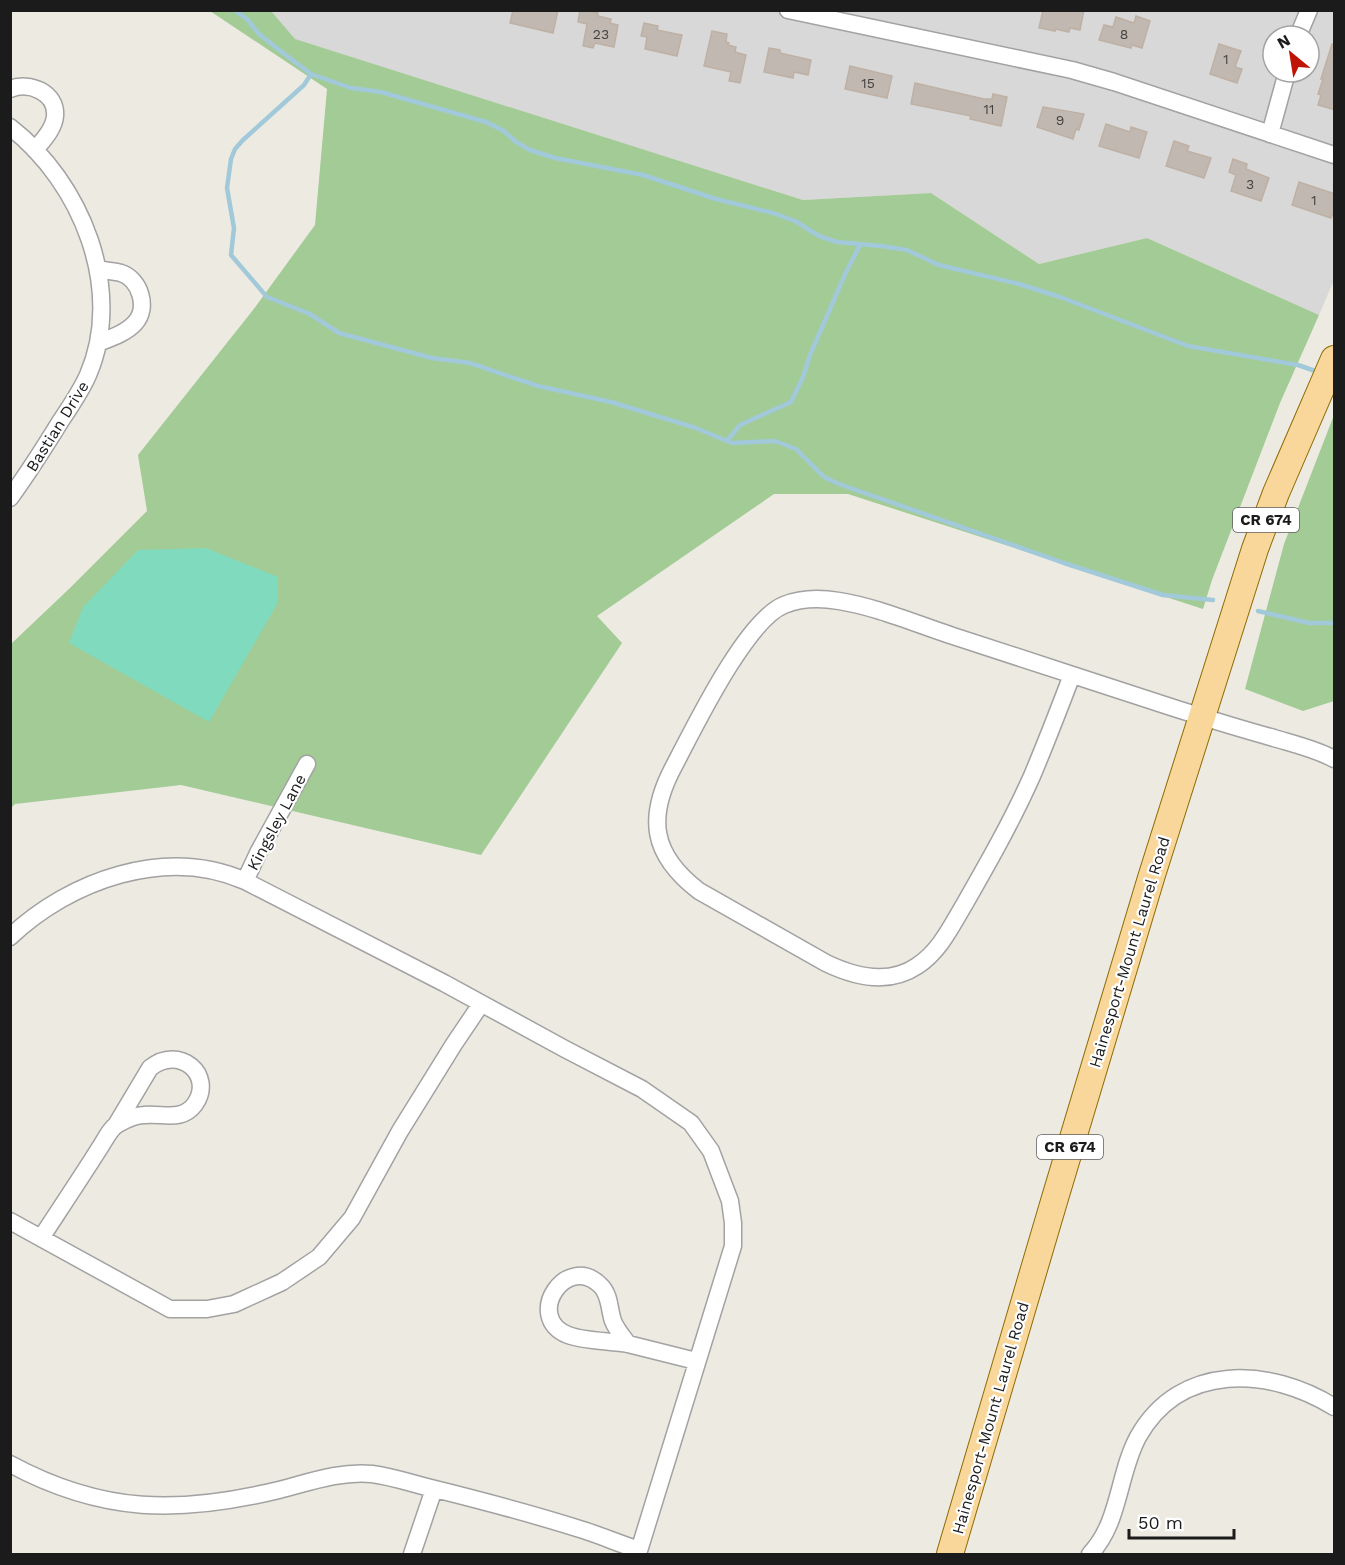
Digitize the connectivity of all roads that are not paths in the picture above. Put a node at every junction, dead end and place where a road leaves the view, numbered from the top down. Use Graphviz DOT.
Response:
graph roads {
  1 [pos="788,10"];
  2 [pos="1309,10"];
  3 [pos="1303,24"];
  4 [pos="1284,84"];
  5 [pos="10,89"];
  6 [pos="10,127"];
  7 [pos="1270,134"];
  8 [pos="36,150"];
  9 [pos="1335,155"];
  10 [pos="98,269"];
  11 [pos="99,343"];
  12 [pos="1333,361"];
  13 [pos="10,498"];
  14 [pos="1072,675"];
  15 [pos="1202,717"];
  16 [pos="1335,759"];
  17 [pos="307,764"];
  18 [pos="245,881"];
  19 [pos="10,937"];
  20 [pos="481,1004"];
  21 [pos="116,1125"];
  22 [pos="10,1221"];
  23 [pos="41,1238"];
  24 [pos="628,1344"];
  25 [pos="696,1361"];
  26 [pos="1335,1407"];
  27 [pos="10,1464"];
  28 [pos="434,1489"];
  29 [pos="638,1552"];
  30 [pos="412,1554"];
  31 [pos="950,1554"];
  32 [pos="1090,1554"];
  1 -- 7 [label="street"];
  2 -- 3 [label="street"];
  4 -- 7 [label="street"];
  5 -- 8 [label="street"];
  6 -- 8 [label="street, Bastian Drive"];
  7 -- 9 [label="street"];
  8 -- 10 [label="street, Bastian Drive"];
  10 -- 11 [label="street, Bastian Drive"];
  10 -- 11 [label="street"];
  11 -- 13 [label="street, Bastian Drive"];
  12 -- 15 [label="main road, Hainesport-Mount Laurel Road / CR 674"];
  14 -- 14 [label="street"];
  14 -- 15 [label="street"];
  15 -- 16 [label="street"];
  15 -- 31 [label="main road, Hainesport-Mount Laurel Road / CR 674"];
  17 -- 18 [label="street, Kingsley Lane"];
  18 -- 19 [label="street"];
  18 -- 20 [label="street"];
  20 -- 23 [label="street"];
  20 -- 25 [label="street"];
  21 -- 21 [label="street"];
  21 -- 23 [label="street"];
  22 -- 23 [label="street"];
  24 -- 24 [label="street"];
  24 -- 25 [label="street"];
  25 -- 29 [label="street"];
  26 -- 32 [label="street"];
  27 -- 28 [label="street"];
  28 -- 29 [label="street"];
  28 -- 30 [label="street"];
}
